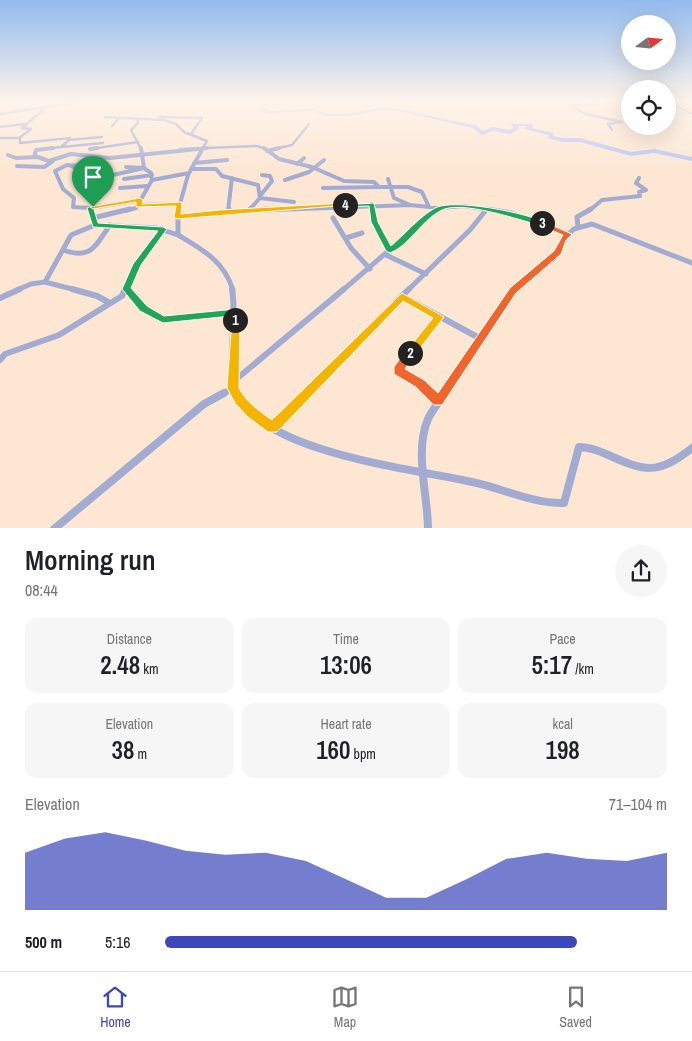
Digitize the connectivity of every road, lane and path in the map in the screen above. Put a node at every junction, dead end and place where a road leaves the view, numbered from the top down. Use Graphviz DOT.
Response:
graph roads {
  1 [pos="24,126"];
  2 [pos="135,126"];
  3 [pos="178,126"];
  4 [pos="198,126"];
  5 [pos="308,126"];
  6 [pos="609,126"];
  7 [pos="612,130"];
  8 [pos="191,134"];
  9 [pos="102,137"];
  10 [pos="0,138"];
  11 [pos="19,138"];
  12 [pos="70,138"];
  13 [pos="138,142"];
  14 [pos="103,143"];
  15 [pos="61,147"];
  16 [pos="90,149"];
  17 [pos="202,149"];
  18 [pos="267,151"];
  19 [pos="141,153"];
  20 [pos="8,155"];
  21 [pos="34,156"];
  22 [pos="304,158"];
  23 [pos="54,160"];
  24 [pos="227,160"];
  25 [pos="324,160"];
  26 [pos="194,162"];
  27 [pos="297,164"];
  28 [pos="69,165"];
  29 [pos="17,166"];
  30 [pos="99,167"];
  31 [pos="126,167"];
  32 [pos="144,168"];
  33 [pos="315,168"];
  34 [pos="190,171"];
  35 [pos="262,175"];
  36 [pos="152,177"];
  37 [pos="232,178"];
  38 [pos="639,178"];
  39 [pos="124,179"];
  40 [pos="388,179"];
  41 [pos="285,180"];
  42 [pos="147,186"];
  43 [pos="379,187"];
  44 [pos="120,188"];
  45 [pos="324,188"];
  46 [pos="390,188"];
  47 [pos="260,197"];
  48 [pos="423,197"];
  49 [pos="394,198"];
  50 [pos="140,200"];
  51 [pos="294,202"];
  52 [pos="180,204"];
  53 [pos="372,204"];
  54 [pos="390,204"];
  55 [pos="412,204"];
  56 [pos="138,205"];
  57 [pos="429,207"];
  58 [pos="91,208"];
  59 [pos="439,208"];
  60 [pos="486,210"];
  61 [pos="248,211"];
  62 [pos="228,212"];
  63 [pos="177,217"];
  64 [pos="93,218"];
  65 [pos="333,218"];
  66 [pos="95,225"];
  67 [pos="110,225"];
  68 [pos="578,227"];
  69 [pos="163,229"];
  70 [pos="362,232"];
  71 [pos="568,234"];
  72 [pos="178,235"];
  73 [pos="346,238"];
  74 [pos="63,250"];
  75 [pos="388,253"];
  76 [pos="692,263"];
  77 [pos="370,269"];
  78 [pos="426,274"];
  79 [pos="45,282"];
  80 [pos="126,289"];
  81 [pos="402,296"];
  82 [pos="0,298"];
  83 [pos="108,302"];
  84 [pos="236,312"];
  85 [pos="440,317"];
  86 [pos="481,338"];
  87 [pos="0,360"];
  88 [pos="233,384"];
  89 [pos="438,401"];
  90 [pos="272,428"];
  91 [pos="692,448"];
  92 [pos="425,474"];
  93 [pos="57,527"];
  94 [pos="428,528"];
  1 -- 11 [label="street"];
  2 -- 13 [label="street"];
  3 -- 8 [label="street"];
  4 -- 8 [label="street"];
  5 -- 18 [label="street"];
  6 -- 7 [label="street"];
  8 -- 17 [label="street"];
  9 -- 12 [label="street"];
  10 -- 11 [label="street"];
  11 -- 12 [label="street"];
  12 -- 15 [label="street"];
  13 -- 16 [label="street"];
  13 -- 19 [label="street"];
  14 -- 15 [label="street"];
  15 -- 21 [label="street"];
  17 -- 18 [label="street"];
  17 -- 19 [label="street"];
  17 -- 26 [label="street"];
  18 -- 27 [label="street"];
  19 -- 23 [label="street"];
  19 -- 32 [label="street"];
  20 -- 21 [label="street"];
  21 -- 23 [label="street"];
  22 -- 27 [label="street"];
  23 -- 29 [label="street"];
  24 -- 26 [label="street"];
  25 -- 33 [label="street"];
  26 -- 34 [label="street"];
  27 -- 33 [label="street"];
  28 -- 30 [label="street"];
  28 -- 32 [label="street"];
  28 -- 58 [label="street"];
  31 -- 32 [label="street"];
  32 -- 36 [label="street"];
  33 -- 41 [label="street"];
  33 -- 43 [label="street"];
  34 -- 36 [label="street"];
  34 -- 37 [label="street"];
  34 -- 52 [label="street"];
  35 -- 47 [label="street"];
  36 -- 39 [label="street"];
  36 -- 42 [label="street"];
  37 -- 47 [label="street"];
  37 -- 62 [label="street"];
  38 -- 68 [label="street"];
  40 -- 46 [label="street"];
  42 -- 44 [label="street"];
  42 -- 50 [label="street"];
  43 -- 45 [label="street"];
  43 -- 46 [label="street"];
  46 -- 48 [label="street"];
  46 -- 49 [label="street"];
  47 -- 51 [label="street"];
  47 -- 61 [label="street"];
  48 -- 55 [label="street"];
  48 -- 57 [label="street"];
  49 -- 54 [label="street"];
  49 -- 55 [label="street"];
  50 -- 56 [label="street"];
  50 -- 58 [label="street"];
  52 -- 56 [label="street"];
  52 -- 63 [label="street"];
  53 -- 54 [label="street"];
  53 -- 61 [label="street"];
  53 -- 75 [label="street"];
  54 -- 55 [label="street"];
  55 -- 57 [label="street"];
  56 -- 64 [label="street"];
  57 -- 59 [label="street"];
  58 -- 64 [label="street"];
  59 -- 60 [label="street"];
  59 -- 75 [label="street"];
  60 -- 71 [label="street"];
  60 -- 78 [label="street"];
  61 -- 62 [label="street"];
  62 -- 63 [label="street"];
  63 -- 72 [label="street"];
  64 -- 66 [label="street"];
  65 -- 73 [label="street"];
  66 -- 67 [label="street"];
  66 -- 74 [label="street"];
  67 -- 69 [label="street"];
  67 -- 74 [label="street"];
  68 -- 71 [label="street"];
  68 -- 76 [label="street"];
  69 -- 72 [label="street"];
  69 -- 80 [label="street"];
  70 -- 73 [label="street"];
  71 -- 86 [label="street"];
  72 -- 84 [label="street"];
  73 -- 77 [label="street"];
  74 -- 79 [label="street"];
  75 -- 77 [label="street"];
  75 -- 78 [label="street"];
  77 -- 88 [label="street"];
  78 -- 81 [label="street"];
  79 -- 82 [label="street"];
  79 -- 83 [label="street"];
  80 -- 83 [label="street"];
  80 -- 84 [label="street"];
  81 -- 85 [label="street"];
  81 -- 90 [label="street"];
  83 -- 87 [label="street"];
  84 -- 88 [label="street"];
  85 -- 86 [label="street"];
  85 -- 89 [label="street"];
  86 -- 89 [label="street"];
  88 -- 90 [label="street"];
  88 -- 93 [label="street"];
  89 -- 92 [label="street"];
  90 -- 92 [label="street"];
  91 -- 92 [label="street"];
  92 -- 94 [label="street"];
}
